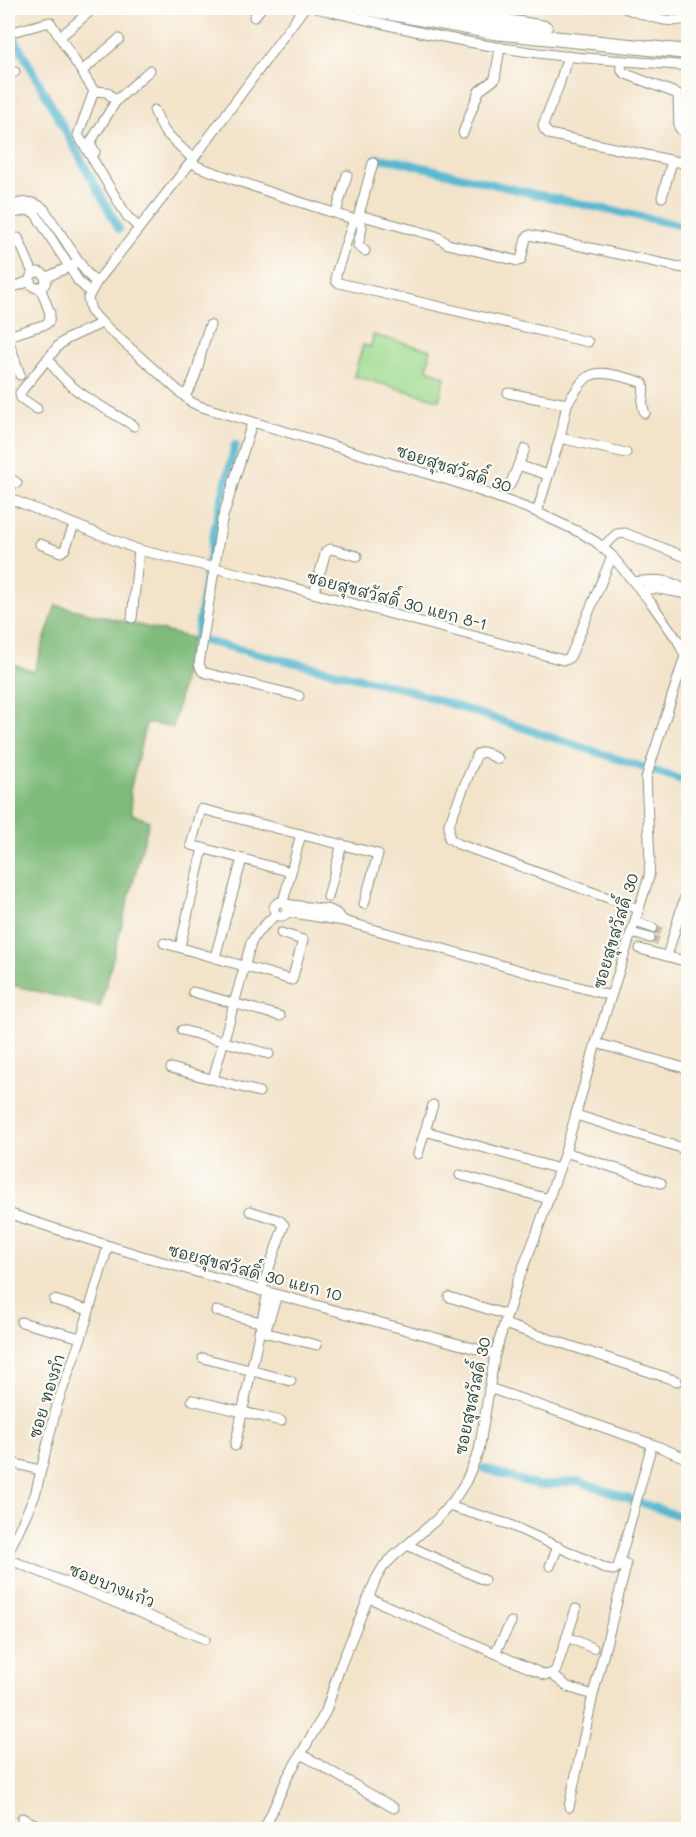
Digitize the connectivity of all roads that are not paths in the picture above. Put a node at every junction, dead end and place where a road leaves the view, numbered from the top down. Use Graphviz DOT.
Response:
graph roads {
  1 [pos="261,8"];
  2 [pos="304,8"];
  3 [pos="316,8"];
  4 [pos="364,8"];
  5 [pos="394,8"];
  6 [pos="417,8"];
  7 [pos="624,8"];
  8 [pos="88,13"];
  9 [pos="254,17"];
  10 [pos="688,18"];
  11 [pos="11,32"];
  12 [pos="60,38"];
  13 [pos="119,39"];
  14 [pos="688,45"];
  15 [pos="500,47"];
  16 [pos="688,52"];
  17 [pos="568,56"];
  18 [pos="620,60"];
  19 [pos="688,66"];
  20 [pos="150,70"];
  21 [pos="81,71"];
  22 [pos="94,91"];
  23 [pos="116,101"];
  24 [pos="154,110"];
  25 [pos="463,133"];
  26 [pos="688,133"];
  27 [pos="192,160"];
  28 [pos="672,161"];
  29 [pos="374,163"];
  30 [pos="688,164"];
  31 [pos="347,175"];
  32 [pos="662,197"];
  33 [pos="8,206"];
  34 [pos="336,213"];
  35 [pos="8,215"];
  36 [pos="356,218"];
  37 [pos="141,225"];
  38 [pos="18,238"];
  39 [pos="365,251"];
  40 [pos="79,262"];
  41 [pos="69,267"];
  42 [pos="688,269"];
  43 [pos="32,277"];
  44 [pos="45,278"];
  45 [pos="96,283"];
  46 [pos="40,287"];
  47 [pos="8,289"];
  48 [pos="90,292"];
  49 [pos="102,323"];
  50 [pos="210,325"];
  51 [pos="8,338"];
  52 [pos="588,342"];
  53 [pos="48,358"];
  54 [pos="20,375"];
  55 [pos="508,393"];
  56 [pos="185,396"];
  57 [pos="567,404"];
  58 [pos="37,409"];
  59 [pos="645,413"];
  60 [pos="252,423"];
  61 [pos="134,426"];
  62 [pos="560,438"];
  63 [pos="525,449"];
  64 [pos="626,453"];
  65 [pos="518,465"];
  66 [pos="549,475"];
  67 [pos="8,477"];
  68 [pos="17,483"];
  69 [pos="510,485"];
  70 [pos="8,496"];
  71 [pos="537,512"];
  72 [pos="74,525"];
  73 [pos="40,544"];
  74 [pos="602,547"];
  75 [pos="139,550"];
  76 [pos="357,556"];
  77 [pos="612,556"];
  78 [pos="688,558"];
  79 [pos="209,566"];
  80 [pos="634,582"];
  81 [pos="641,591"];
  82 [pos="314,593"];
  83 [pos="688,593"];
  84 [pos="132,618"];
  85 [pos="687,656"];
  86 [pos="299,696"];
  87 [pos="498,759"];
  88 [pos="301,834"];
  89 [pos="342,844"];
  90 [pos="203,848"];
  91 [pos="242,859"];
  92 [pos="291,872"];
  93 [pos="688,887"];
  94 [pos="328,897"];
  95 [pos="364,904"];
  96 [pos="285,906"];
  97 [pos="639,909"];
  98 [pos="678,921"];
  99 [pos="634,922"];
  100 [pos="688,925"];
  101 [pos="653,928"];
  102 [pos="663,932"];
  103 [pos="281,933"];
  104 [pos="631,933"];
  105 [pos="674,935"];
  106 [pos="650,938"];
  107 [pos="660,942"];
  108 [pos="164,943"];
  109 [pos="670,946"];
  110 [pos="180,947"];
  111 [pos="640,949"];
  112 [pos="667,956"];
  113 [pos="215,957"];
  114 [pos="688,962"];
  115 [pos="244,966"];
  116 [pos="193,992"];
  117 [pos="611,996"];
  118 [pos="234,1003"];
  119 [pos="280,1016"];
  120 [pos="182,1030"];
  121 [pos="224,1041"];
  122 [pos="596,1043"];
  123 [pos="269,1054"];
  124 [pos="171,1068"];
  125 [pos="688,1069"];
  126 [pos="213,1080"];
  127 [pos="259,1092"];
  128 [pos="433,1106"];
  129 [pos="576,1114"];
  130 [pos="425,1131"];
  131 [pos="688,1150"];
  132 [pos="565,1152"];
  133 [pos="418,1154"];
  134 [pos="559,1169"];
  135 [pos="460,1175"];
  136 [pos="661,1183"];
  137 [pos="549,1199"];
  138 [pos="250,1211"];
  139 [pos="8,1213"];
  140 [pos="108,1246"];
  141 [pos="269,1293"];
  142 [pos="449,1297"];
  143 [pos="54,1300"];
  144 [pos="89,1310"];
  145 [pos="216,1311"];
  146 [pos="506,1320"];
  147 [pos="21,1322"];
  148 [pos="262,1329"];
  149 [pos="81,1338"];
  150 [pos="317,1345"];
  151 [pos="495,1354"];
  152 [pos="203,1358"];
  153 [pos="252,1370"];
  154 [pos="291,1381"];
  155 [pos="677,1381"];
  156 [pos="489,1388"];
  157 [pos="192,1400"];
  158 [pos="243,1412"];
  159 [pos="281,1421"];
  160 [pos="652,1444"];
  161 [pos="235,1446"];
  162 [pos="688,1459"];
  163 [pos="8,1462"];
  164 [pos="40,1470"];
  165 [pos="448,1506"];
  166 [pos="407,1545"];
  167 [pos="558,1547"];
  168 [pos="8,1552"];
  169 [pos="8,1559"];
  170 [pos="620,1560"];
  171 [pos="550,1566"];
  172 [pos="484,1580"];
  173 [pos="369,1598"];
  174 [pos="576,1610"];
  175 [pos="511,1622"];
  176 [pos="567,1637"];
  177 [pos="205,1639"];
  178 [pos="593,1648"];
  179 [pos="495,1653"];
  180 [pos="551,1674"];
  181 [pos="593,1695"];
  182 [pos="301,1755"];
  183 [pos="569,1807"];
  184 [pos="394,1808"];
  185 [pos="22,1818"];
  186 [pos="47,1830"];
  187 [pos="264,1830"];
  1 -- 9 [label="street"];
  2 -- 27 [label="street"];
  3 -- 15 [label="street"];
  4 -- 16 [label="highway"];
  5 -- 14 [label="street"];
  6 -- 14 [label="highway"];
  7 -- 10 [label="street"];
  8 -- 12 [label="street"];
  11 -- 12 [label="street"];
  12 -- 21 [label="street"];
  13 -- 21 [label="street"];
  15 -- 17 [label="street"];
  15 -- 25 [label="street"];
  17 -- 18 [label="street"];
  17 -- 28 [label="street"];
  18 -- 19 [label="street"];
  18 -- 26 [label="street"];
  20 -- 23 [label="street"];
  21 -- 22 [label="street"];
  22 -- 23 [label="street"];
  22 -- 37 [label="street"];
  23 -- 37 [label="street"];
  24 -- 27 [label="street"];
  27 -- 34 [label="street"];
  27 -- 37 [label="street"];
  28 -- 30 [label="street"];
  28 -- 32 [label="street"];
  29 -- 36 [label="street"];
  31 -- 34 [label="street"];
  33 -- 40 [label="street"];
  34 -- 36 [label="street"];
  35 -- 41 [label="street"];
  36 -- 39 [label="street"];
  36 -- 42 [label="street"];
  36 -- 52 [label="street"];
  37 -- 45 [label="street"];
  38 -- 43 [label="street"];
  40 -- 41 [label="street"];
  40 -- 45 [label="street"];
  41 -- 44 [label="street"];
  41 -- 48 [label="street"];
  43 -- 44 [label="street"];
  43 -- 46 [label="street"];
  43 -- 47 [label="street"];
  44 -- 46 [label="street"];
  45 -- 48 [label="street"];
  46 -- 51 [label="street"];
  48 -- 49 [label="street, ซอยสุขสวัสดิ์ 30"];
  49 -- 53 [label="street"];
  49 -- 56 [label="street, ซอยสุขสวัสดิ์ 30"];
  50 -- 56 [label="street"];
  51 -- 54 [label="street"];
  53 -- 58 [label="street"];
  53 -- 61 [label="street"];
  55 -- 57 [label="street"];
  56 -- 60 [label="street, ซอยสุขสวัสดิ์ 30"];
  57 -- 59 [label="street"];
  57 -- 62 [label="street"];
  60 -- 71 [label="street, ซอยสุขสวัสดิ์ 30"];
  60 -- 79 [label="street"];
  62 -- 64 [label="street"];
  62 -- 66 [label="street"];
  63 -- 65 [label="street"];
  65 -- 66 [label="street"];
  65 -- 69 [label="street"];
  66 -- 71 [label="street"];
  67 -- 68 [label="street"];
  70 -- 72 [label="street, ซอยสุขสวัสดิ์ 30 แยก 8-1"];
  71 -- 74 [label="street, ซอยสุขสวัสดิ์ 30"];
  72 -- 73 [label="street"];
  72 -- 75 [label="street, ซอยสุขสวัสดิ์ 30 แยก 8-1"];
  74 -- 77 [label="street, ซอยสุขสวัสดิ์ 30"];
  74 -- 78 [label="street"];
  75 -- 79 [label="street, ซอยสุขสวัสดิ์ 30 แยก 8-1"];
  75 -- 84 [label="street"];
  76 -- 82 [label="street"];
  77 -- 80 [label="street, ซอยสุขสวัสดิ์ 30"];
  77 -- 82 [label="street, ซอยสุขสวัสดิ์ 30 แยก 8-1"];
  79 -- 82 [label="street, ซอยสุขสวัสดิ์ 30 แยก 8-1"];
  79 -- 86 [label="street"];
  80 -- 81 [label="street, ซอยสุขสวัสดิ์ 30"];
  80 -- 83 [label="street"];
  81 -- 83 [label="street"];
  81 -- 85 [label="street, ซอยสุขสวัสดิ์ 30"];
  85 -- 97 [label="street, ซอยสุขสวัสดิ์ 30"];
  87 -- 97 [label="street"];
  88 -- 89 [label="street"];
  88 -- 90 [label="street"];
  88 -- 92 [label="street"];
  89 -- 94 [label="street"];
  89 -- 95 [label="street"];
  90 -- 91 [label="street"];
  90 -- 110 [label="street"];
  91 -- 92 [label="street"];
  91 -- 113 [label="street"];
  92 -- 96 [label="street"];
  93 -- 98 [label="street"];
  96 -- 115 [label="street"];
  96 -- 117 [label="street"];
  97 -- 99 [label="street, ซอยสุขสวัสดิ์ 30"];
  98 -- 100 [label="street"];
  98 -- 105 [label="street"];
  99 -- 101 [label="street"];
  99 -- 104 [label="street, ซอยสุขสวัสดิ์ 30"];
  102 -- 105 [label="street"];
  103 -- 115 [label="street"];
  104 -- 106 [label="street"];
  104 -- 117 [label="street, ซอยสุขสวัสดิ์ 30"];
  105 -- 109 [label="street"];
  107 -- 109 [label="street"];
  108 -- 110 [label="street"];
  109 -- 112 [label="street"];
  110 -- 113 [label="street"];
  111 -- 112 [label="street"];
  112 -- 114 [label="street"];
  113 -- 115 [label="street"];
  115 -- 118 [label="street"];
  116 -- 118 [label="street"];
  117 -- 122 [label="street, ซอยสุขสวัสดิ์ 30"];
  118 -- 119 [label="street"];
  118 -- 121 [label="street"];
  120 -- 121 [label="street"];
  121 -- 123 [label="street"];
  121 -- 126 [label="street"];
  122 -- 125 [label="street"];
  122 -- 129 [label="street, ซอยสุขสวัสดิ์ 30"];
  124 -- 126 [label="street"];
  126 -- 127 [label="street"];
  128 -- 130 [label="street"];
  129 -- 131 [label="street"];
  129 -- 132 [label="street, ซอยสุขสวัสดิ์ 30"];
  130 -- 133 [label="street"];
  130 -- 134 [label="street"];
  132 -- 134 [label="street, ซอยสุขสวัสดิ์ 30"];
  132 -- 136 [label="street"];
  134 -- 137 [label="street, ซอยสุขสวัสดิ์ 30"];
  135 -- 137 [label="street"];
  137 -- 146 [label="street, ซอยสุขสวัสดิ์ 30"];
  138 -- 141 [label="street"];
  139 -- 140 [label="street, ซอยสุขสวัสดิ์ 30 แยก 10"];
  140 -- 141 [label="street, ซอยสุขสวัสดิ์ 30 แยก 10"];
  140 -- 144 [label="street, ซอย ทองภํา"];
  141 -- 148 [label="street"];
  141 -- 151 [label="street, ซอยสุขสวัสดิ์ 30 แยก 10"];
  142 -- 146 [label="street"];
  143 -- 144 [label="street"];
  144 -- 149 [label="street, ซอย ทองภํา"];
  145 -- 148 [label="street"];
  146 -- 151 [label="street, ซอยสุขสวัสดิ์ 30"];
  146 -- 155 [label="street"];
  147 -- 149 [label="street"];
  148 -- 150 [label="street"];
  148 -- 153 [label="street"];
  149 -- 164 [label="street, ซอย ทองภํา"];
  151 -- 156 [label="street, ซอยสุขสวัสดิ์ 30"];
  152 -- 153 [label="street"];
  153 -- 154 [label="street"];
  153 -- 158 [label="street"];
  156 -- 160 [label="street"];
  156 -- 165 [label="street, ซอยสุขสวัสดิ์ 30"];
  157 -- 158 [label="street"];
  158 -- 159 [label="street"];
  158 -- 161 [label="street"];
  160 -- 162 [label="street"];
  160 -- 170 [label="street"];
  163 -- 164 [label="street"];
  164 -- 168 [label="street, ซอย ทองภํา"];
  165 -- 166 [label="street, ซอยสุขสวัสดิ์ 30"];
  165 -- 167 [label="street"];
  166 -- 172 [label="street"];
  166 -- 173 [label="street, ซอยสุขสวัสดิ์ 30"];
  167 -- 170 [label="street"];
  167 -- 171 [label="street"];
  169 -- 177 [label="street, ซอยบางแก้ว"];
  170 -- 181 [label="street"];
  173 -- 179 [label="street"];
  173 -- 182 [label="street, ซอยสุขสวัสดิ์ 30"];
  174 -- 176 [label="street"];
  175 -- 179 [label="street"];
  176 -- 178 [label="street"];
  176 -- 180 [label="street"];
  179 -- 180 [label="street"];
  180 -- 181 [label="street"];
  181 -- 183 [label="street"];
  182 -- 184 [label="street"];
  182 -- 187 [label="street, ซอยสุขสวัสดิ์ 30"];
  185 -- 186 [label="street"];
}
